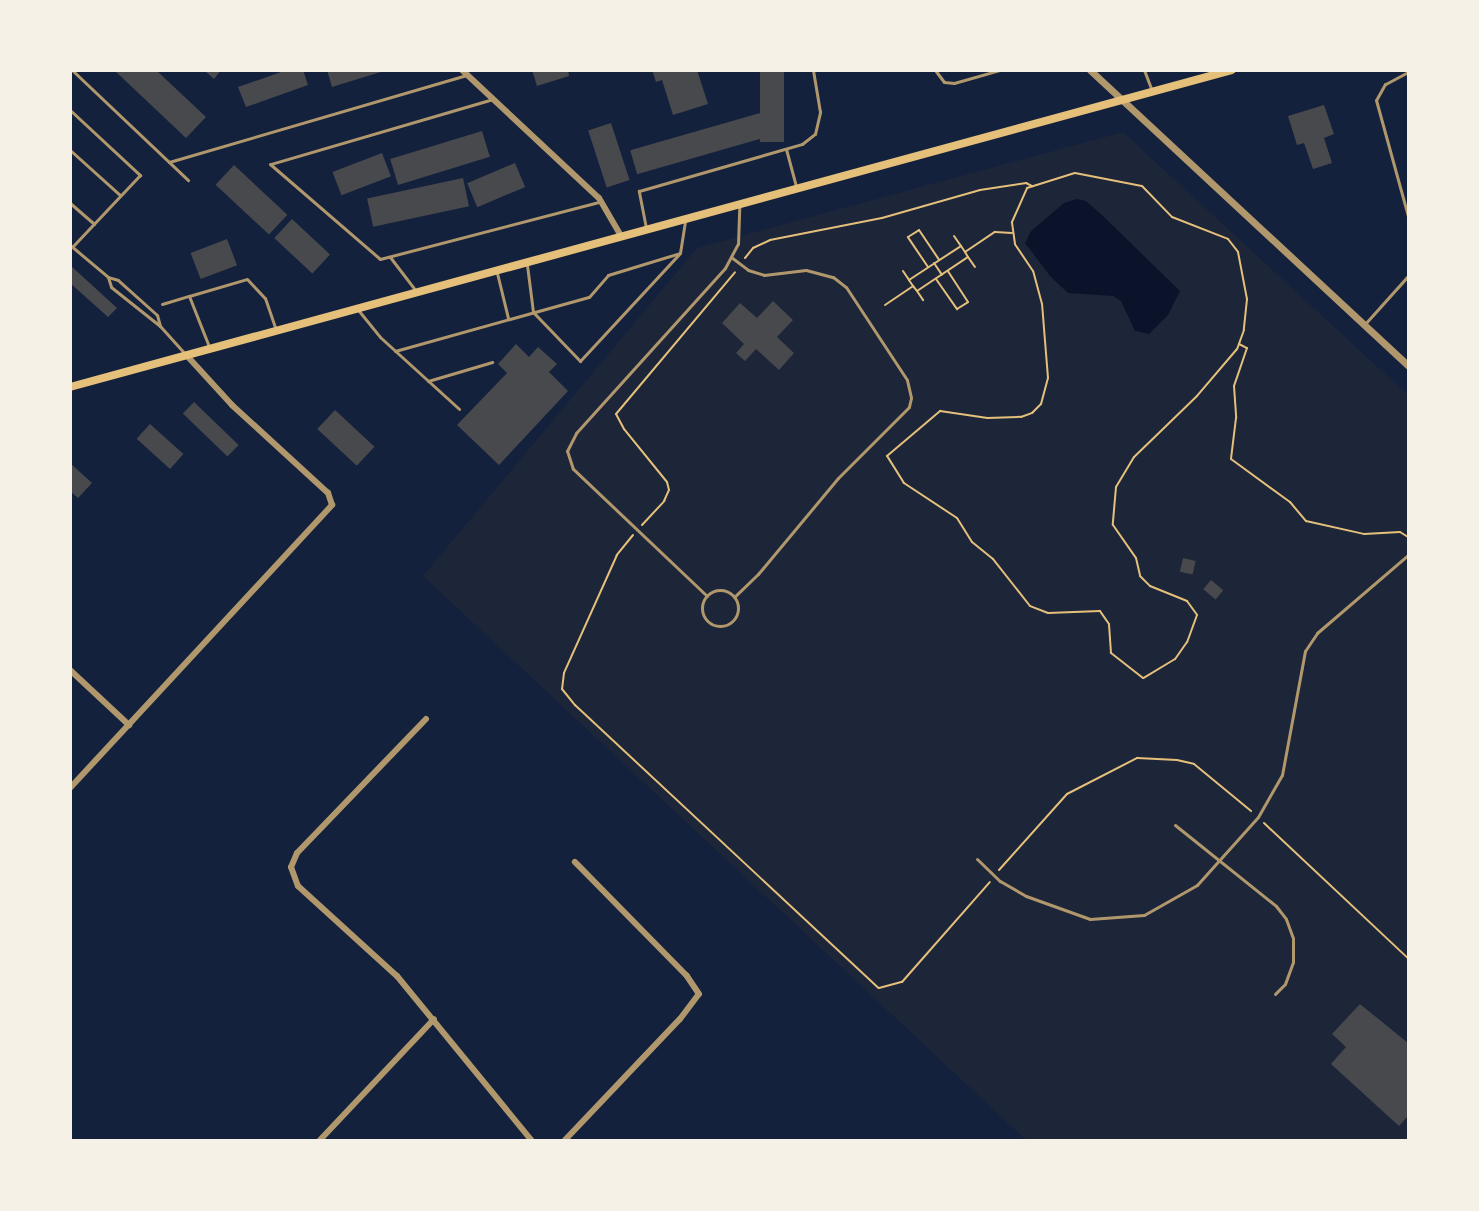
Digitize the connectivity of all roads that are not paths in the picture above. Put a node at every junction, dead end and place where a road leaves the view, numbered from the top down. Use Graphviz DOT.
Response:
graph roads {
  1 [pos="72,70"];
  2 [pos="813,70"];
  3 [pos="935,70"];
  4 [pos="1000,70"];
  5 [pos="1090,70"];
  6 [pos="1144,70"];
  7 [pos="1232,70"];
  8 [pos="1408,72"];
  9 [pos="465,73"];
  10 [pos="1398,73"];
  11 [pos="1200,75"];
  12 [pos="1152,93"];
  13 [pos="493,99"];
  14 [pos="1122,101"];
  15 [pos="70,110"];
  16 [pos="786,149"];
  17 [pos="70,150"];
  18 [pos="169,162"];
  19 [pos="188,180"];
  20 [pos="796,189"];
  21 [pos="120,195"];
  22 [pos="601,201"];
  23 [pos="70,203"];
  24 [pos="739,205"];
  25 [pos="1408,216"];
  26 [pos="685,219"];
  27 [pos="94,224"];
  28 [pos="646,229"];
  29 [pos="621,236"];
  30 [pos="72,246"];
  31 [pos="680,253"];
  32 [pos="390,257"];
  33 [pos="731,257"];
  34 [pos="526,263"];
  35 [pos="497,271"];
  36 [pos="1408,276"];
  37 [pos="108,277"];
  38 [pos="417,293"];
  39 [pos="189,296"];
  40 [pos="162,304"];
  41 [pos="358,309"];
  42 [pos="533,312"];
  43 [pos="508,318"];
  44 [pos="1364,325"];
  45 [pos="160,326"];
  46 [pos="276,332"];
  47 [pos="211,350"];
  48 [pos="395,351"];
  49 [pos="188,357"];
  50 [pos="492,362"];
  51 [pos="1408,366"];
  52 [pos="428,381"];
  53 [pos="70,387"];
  54 [pos="459,409"];
  55 [pos="1408,555"];
  56 [pos="707,596"];
  57 [pos="734,597"];
  58 [pos="70,670"];
  59 [pos="426,720"];
  60 [pos="129,725"];
  61 [pos="70,788"];
  62 [pos="1175,825"];
  63 [pos="977,859"];
  64 [pos="575,862"];
  65 [pos="1220,863"];
  66 [pos="1275,994"];
  67 [pos="434,1019"];
  68 [pos="320,1140"];
  69 [pos="531,1140"];
  70 [pos="565,1140"];
  1 -- 18 [label="lane"];
  2 -- 16 [label="lane"];
  3 -- 4 [label="lane"];
  5 -- 14 [label="street"];
  6 -- 12 [label="lane"];
  7 -- 11 [label="main road"];
  8 -- 10 [label="lane"];
  9 -- 13 [label="street"];
  9 -- 18 [label="lane"];
  10 -- 25 [label="lane"];
  11 -- 12 [label="main road"];
  12 -- 14 [label="main road"];
  13 -- 22 [label="street"];
  13 -- 32 [label="lane"];
  14 -- 20 [label="main road"];
  14 -- 44 [label="street"];
  15 -- 21 [label="lane"];
  16 -- 20 [label="lane"];
  16 -- 28 [label="lane"];
  17 -- 21 [label="lane"];
  18 -- 19 [label="lane"];
  20 -- 24 [label="main road"];
  21 -- 27 [label="lane"];
  22 -- 29 [label="street"];
  22 -- 32 [label="lane"];
  23 -- 27 [label="lane"];
  24 -- 26 [label="main road"];
  24 -- 33 [label="lane"];
  26 -- 28 [label="main road"];
  26 -- 31 [label="lane"];
  27 -- 30 [label="lane"];
  28 -- 29 [label="main road"];
  29 -- 34 [label="main road"];
  30 -- 37 [label="lane"];
  31 -- 42 [label="lane"];
  31 -- 42 [label="lane"];
  32 -- 38 [label="lane"];
  33 -- 56 [label="lane"];
  33 -- 57 [label="lane"];
  34 -- 35 [label="main road"];
  34 -- 42 [label="lane"];
  35 -- 38 [label="main road"];
  35 -- 43 [label="lane"];
  36 -- 44 [label="lane"];
  37 -- 45 [label="lane"];
  37 -- 45 [label="lane"];
  38 -- 41 [label="main road"];
  39 -- 40 [label="lane"];
  39 -- 46 [label="lane"];
  39 -- 47 [label="lane"];
  41 -- 46 [label="main road"];
  41 -- 48 [label="lane"];
  42 -- 43 [label="lane"];
  43 -- 48 [label="lane"];
  44 -- 51 [label="street"];
  45 -- 49 [label="lane"];
  46 -- 47 [label="main road"];
  47 -- 49 [label="main road"];
  48 -- 52 [label="lane"];
  49 -- 53 [label="main road"];
  49 -- 60 [label="street"];
  50 -- 52 [label="lane"];
  52 -- 54 [label="lane"];
  55 -- 65 [label="lane"];
  56 -- 57 [label="lane"];
  56 -- 57 [label="lane"];
  58 -- 60 [label="street"];
  59 -- 67 [label="street"];
  60 -- 61 [label="street"];
  62 -- 65 [label="lane"];
  63 -- 65 [label="lane"];
  64 -- 70 [label="street"];
  65 -- 66 [label="lane"];
  67 -- 68 [label="street"];
  67 -- 69 [label="street"];
}
